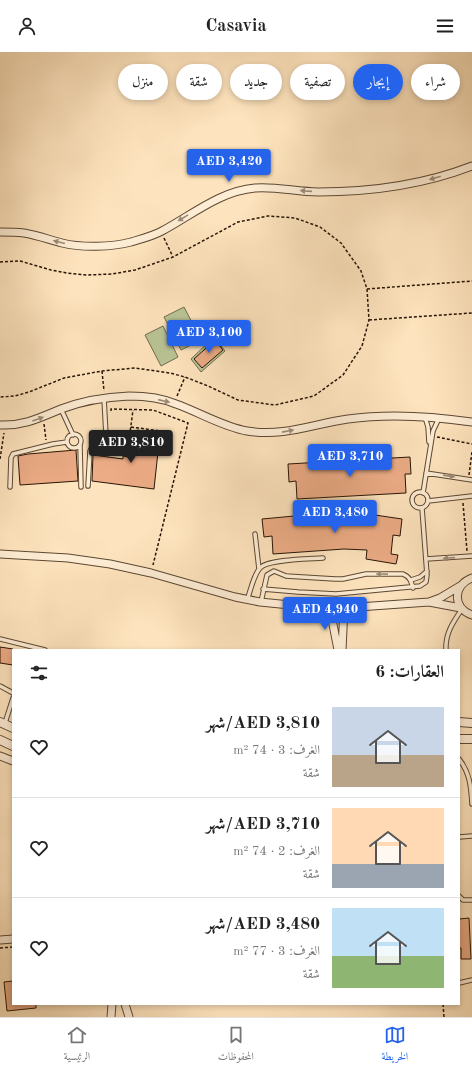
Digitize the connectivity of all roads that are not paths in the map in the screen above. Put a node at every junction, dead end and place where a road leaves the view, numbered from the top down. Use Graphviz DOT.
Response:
graph roads {
  1 [pos="472,166"];
  2 [pos="0,232"];
  3 [pos="104,398"];
  4 [pos="61,409"];
  5 [pos="425,416"];
  6 [pos="440,417"];
  7 [pos="472,422"];
  8 [pos="2,425"];
  9 [pos="73,435"];
  10 [pos="107,436"];
  11 [pos="68,442"];
  12 [pos="80,446"];
  13 [pos="429,449"];
  14 [pos="107,454"];
  15 [pos="426,473"];
  16 [pos="472,480"];
  17 [pos="88,486"];
  18 [pos="10,487"];
  19 [pos="81,487"];
  20 [pos="423,493"];
  21 [pos="472,496"];
  22 [pos="428,501"];
  23 [pos="422,508"];
  24 [pos="255,534"];
  25 [pos="0,554"];
  26 [pos="470,556"];
  27 [pos="323,558"];
  28 [pos="426,559"];
  29 [pos="259,569"];
  30 [pos="427,571"];
  31 [pos="472,578"];
  32 [pos="411,580"];
  33 [pos="460,586"];
  34 [pos="413,588"];
  35 [pos="263,589"];
  36 [pos="247,600"];
  37 [pos="260,602"];
  38 [pos="429,602"];
  39 [pos="344,608"];
  40 [pos="330,609"];
  41 [pos="461,609"];
  42 [pos="472,616"];
  43 [pos="0,639"];
  44 [pos="23,645"];
  45 [pos="22,649"];
  46 [pos="41,649"];
  47 [pos="338,649"];
  48 [pos="342,649"];
  49 [pos="446,649"];
  50 [pos="0,686"];
  51 [pos="12,692"];
  52 [pos="12,702"];
  53 [pos="460,722"];
  54 [pos="472,722"];
  55 [pos="2,723"];
  56 [pos="12,728"];
  57 [pos="460,739"];
  58 [pos="472,739"];
  59 [pos="0,740"];
  60 [pos="12,746"];
  61 [pos="0,756"];
  62 [pos="460,760"];
  63 [pos="12,761"];
  64 [pos="472,804"];
  65 [pos="472,836"];
  66 [pos="460,837"];
  67 [pos="460,897"];
  68 [pos="472,900"];
  69 [pos="12,939"];
  70 [pos="0,940"];
  71 [pos="472,980"];
  72 [pos="460,983"];
  73 [pos="112,1005"];
  74 [pos="125,1005"];
  75 [pos="111,1017"];
  76 [pos="129,1017"];
  1 -- 2 [label="street, one-way"];
  3 -- 4 [label="street"];
  3 -- 5 [label="street, one-way"];
  3 -- 10 [label="lane"];
  8 -- 4 [label="street, one-way"];
  4 -- 9 [label="lane"];
  5 -- 6 [label="street"];
  5 -- 13 [label="lane"];
  6 -- 7 [label="street"];
  6 -- 13 [label="lane"];
  9 -- 11 [label="lane"];
  9 -- 12 [label="lane"];
  10 -- 14 [label="lane"];
  10 -- 17 [label="lane"];
  11 -- 12 [label="lane"];
  11 -- 18 [label="lane"];
  12 -- 19 [label="lane"];
  13 -- 15 [label="lane"];
  15 -- 16 [label="lane, one-way"];
  15 -- 20 [label="lane"];
  20 -- 22 [label="lane"];
  20 -- 23 [label="lane"];
  21 -- 22 [label="lane"];
  22 -- 23 [label="lane"];
  23 -- 28 [label="lane"];
  24 -- 29 [label="lane"];
  25 -- 36 [label="street"];
  26 -- 28 [label="lane, one-way"];
  27 -- 29 [label="lane"];
  28 -- 30 [label="lane"];
  29 -- 36 [label="lane"];
  30 -- 32 [label="lane"];
  30 -- 34 [label="lane"];
  31 -- 33 [label="street"];
  32 -- 34 [label="lane"];
  32 -- 35 [label="lane, one-way"];
  33 -- 38 [label="street"];
  33 -- 41 [label="street"];
  34 -- 35 [label="lane"];
  35 -- 37 [label="lane"];
  36 -- 37 [label="street"];
  37 -- 40 [label="street"];
  38 -- 39 [label="street"];
  38 -- 41 [label="street"];
  39 -- 40 [label="street"];
  39 -- 48 [label="street"];
  40 -- 47 [label="street"];
  41 -- 42 [label="street"];
  41 -- 49 [label="lane"];
  43 -- 44 [label="lane"];
  44 -- 45 [label="lane"];
  44 -- 46 [label="lane"];
  50 -- 51 [label="lane"];
  52 -- 55 [label="lane"];
  53 -- 54 [label="street"];
  55 -- 56 [label="street"];
  57 -- 58 [label="street"];
  59 -- 60 [label="street"];
  61 -- 63 [label="street"];
  62 -- 64 [label="lane"];
  65 -- 66 [label="lane"];
  67 -- 68 [label="lane"];
  69 -- 70 [label="street"];
  71 -- 72 [label="lane"];
  73 -- 75 [label="street"];
  74 -- 76 [label="street"];
}
